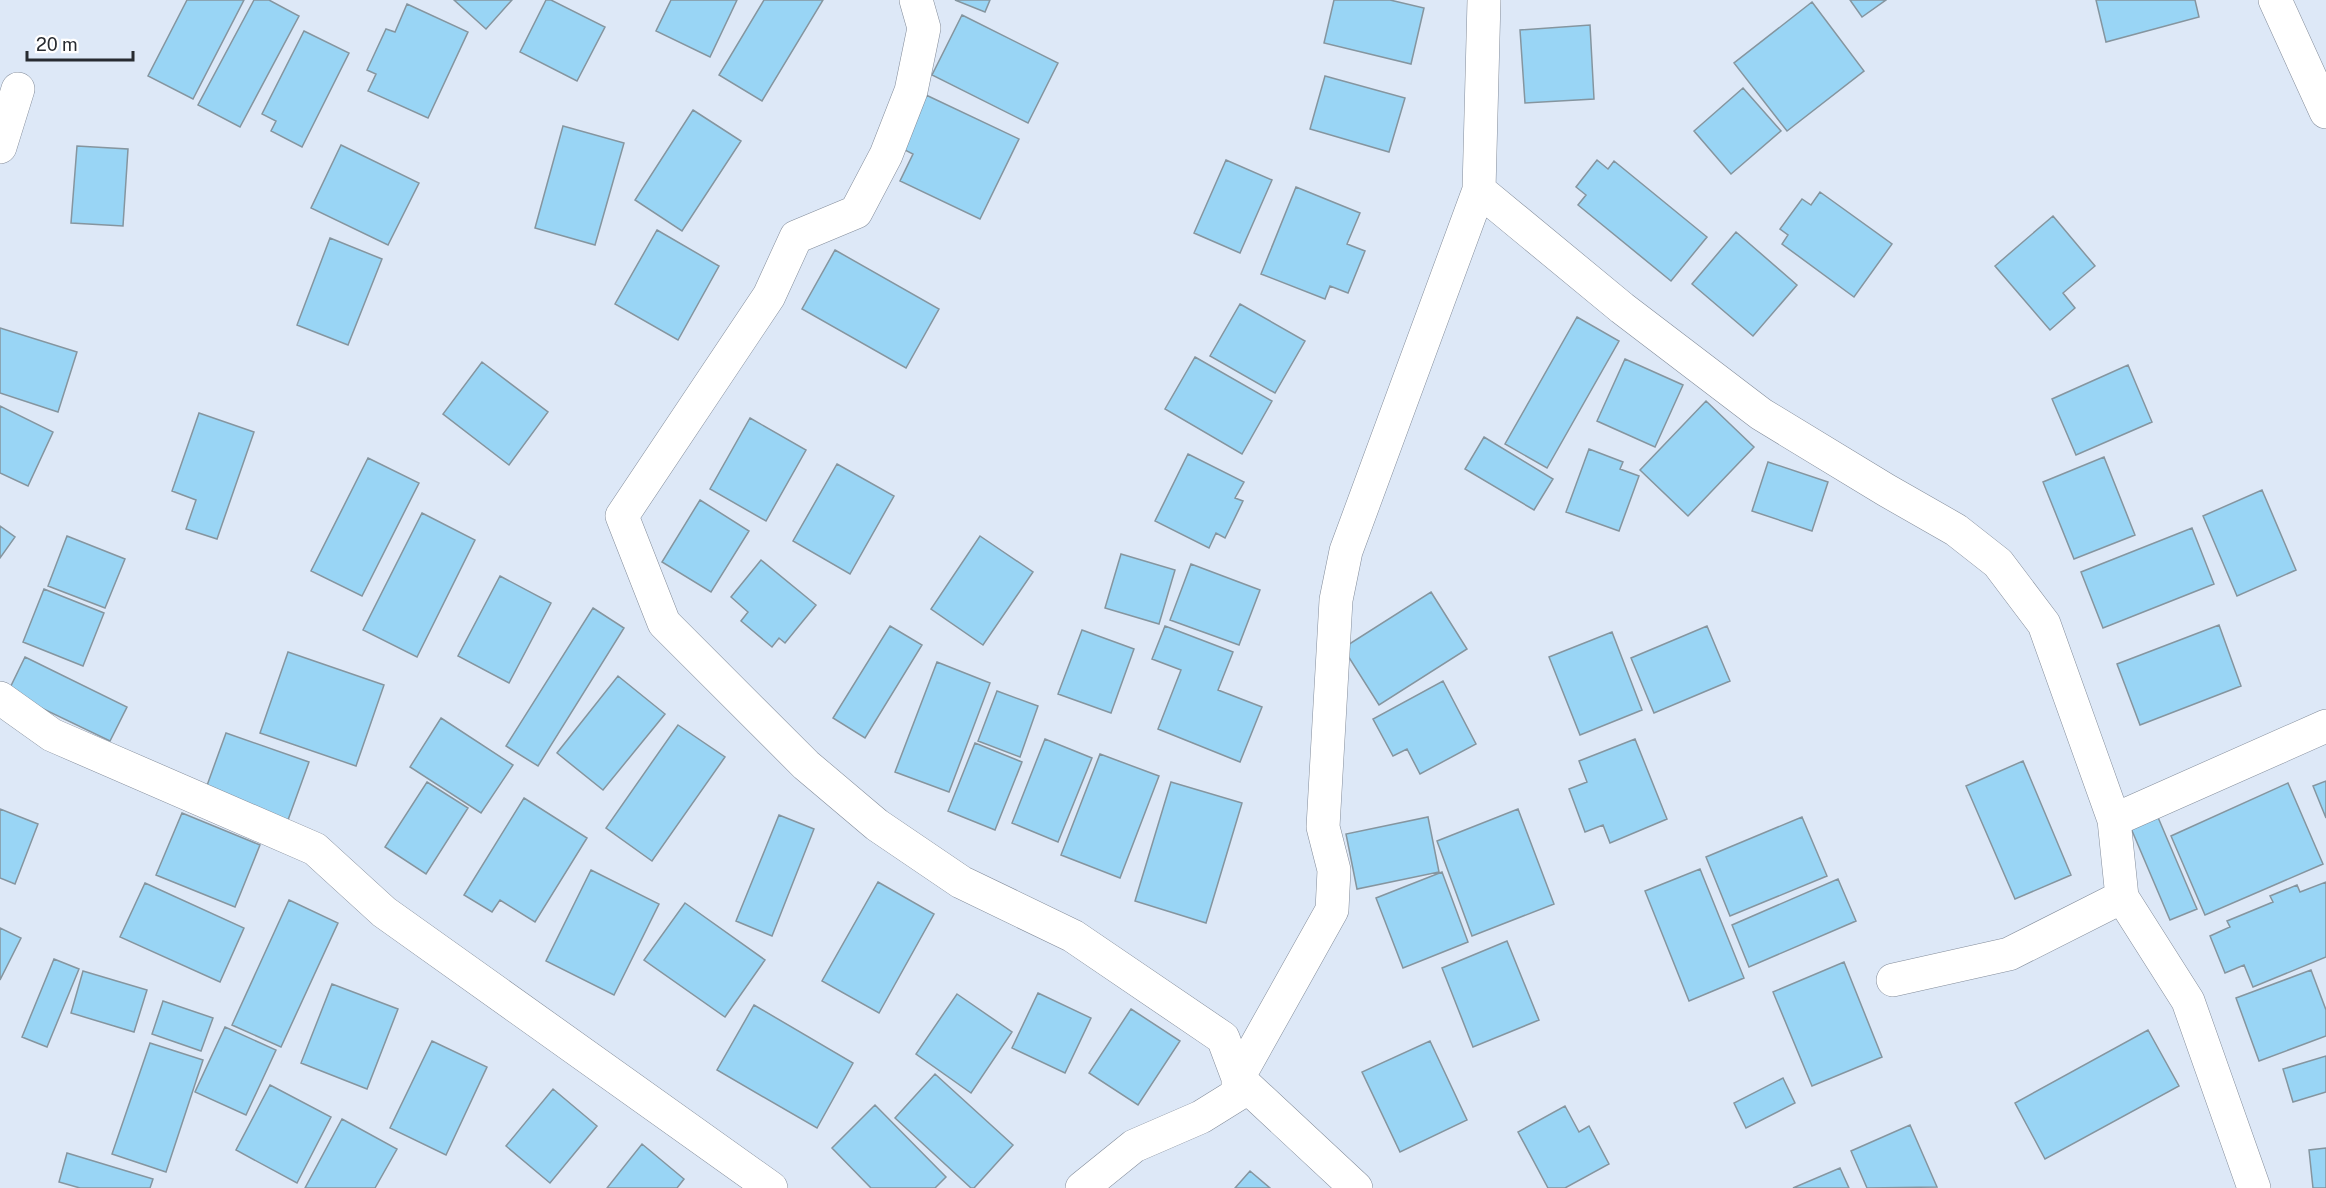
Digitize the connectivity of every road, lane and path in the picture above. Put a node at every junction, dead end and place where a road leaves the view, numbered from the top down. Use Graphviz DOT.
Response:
graph roads {
  1 [pos="916,0"];
  2 [pos="1484,0"];
  3 [pos="2275,0"];
  4 [pos="18,89"];
  5 [pos="2326,112"];
  6 [pos="0,147"];
  7 [pos="1479,190"];
  8 [pos="0,698"];
  9 [pos="2326,726"];
  10 [pos="2114,820"];
  11 [pos="2122,897"];
  12 [pos="1893,980"];
  13 [pos="1238,1078"];
  14 [pos="771,1188"];
  15 [pos="1082,1188"];
  16 [pos="1356,1188"];
  17 [pos="2254,1188"];
  1 -- 13 [label="street"];
  2 -- 7 [label="street"];
  3 -- 5 [label="street"];
  4 -- 6 [label="street"];
  7 -- 10 [label="street"];
  7 -- 13 [label="street"];
  8 -- 14 [label="street"];
  9 -- 10 [label="street"];
  10 -- 11 [label="street"];
  11 -- 12 [label="street"];
  11 -- 17 [label="street"];
  13 -- 15 [label="street"];
  13 -- 16 [label="street"];
}
